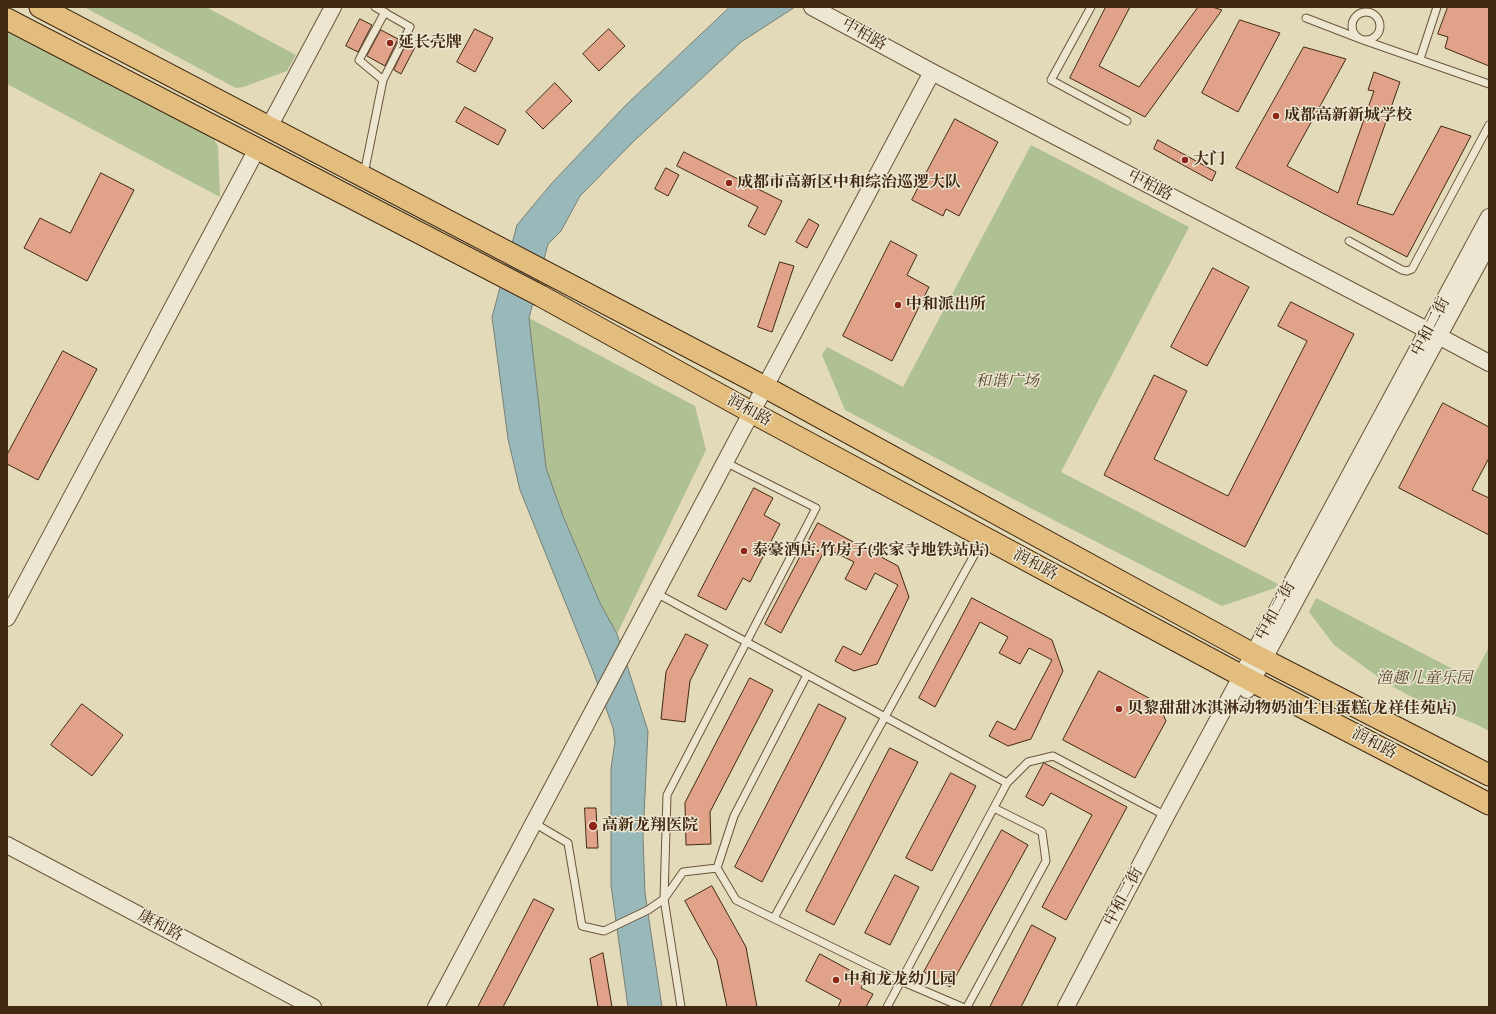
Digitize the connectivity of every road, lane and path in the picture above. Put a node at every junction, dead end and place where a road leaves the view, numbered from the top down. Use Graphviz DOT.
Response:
graph roads {
  1 [pos="40,7"];
  2 [pos="332,7"];
  3 [pos="375,7"];
  4 [pos="812,7"];
  5 [pos="1091,7"];
  6 [pos="1358,7"];
  7 [pos="1437,7"];
  8 [pos="385,12"];
  9 [pos="1306,18"];
  10 [pos="7,19"];
  11 [pos="1353,21"];
  12 [pos="1363,40"];
  13 [pos="1420,59"];
  14 [pos="932,72"];
  15 [pos="383,80"];
  16 [pos="1489,84"];
  17 [pos="1127,121"];
  18 [pos="1489,125"];
  19 [pos="269,127"];
  20 [pos="256,150"];
  21 [pos="364,176"];
  22 [pos="1489,217"];
  23 [pos="1349,241"];
  24 [pos="1489,243"];
  25 [pos="1434,333"];
  26 [pos="1489,363"];
  27 [pos="765,387"];
  28 [pos="751,412"];
  29 [pos="725,462"];
  30 [pos="984,537"];
  31 [pos="656,593"];
  32 [pos="7,618"];
  33 [pos="746,642"];
  34 [pos="1259,656"];
  35 [pos="807,675"];
  36 [pos="1247,679"];
  37 [pos="885,717"];
  38 [pos="1489,775"];
  39 [pos="1007,783"];
  40 [pos="1489,804"];
  41 [pos="994,808"];
  42 [pos="1166,816"];
  43 [pos="534,823"];
  44 [pos="7,845"];
  45 [pos="717,868"];
  46 [pos="664,899"];
  47 [pos="774,918"];
  48 [pos="901,980"];
  49 [pos="313,1007"];
  50 [pos="436,1007"];
  51 [pos="681,1007"];
  52 [pos="887,1007"];
  53 [pos="962,1007"];
  54 [pos="967,1007"];
  55 [pos="1066,1007"];
  56 [pos="1076,1007"];
  1 -- 19 [label="main road, 润和路"];
  2 -- 19 [label="street"];
  3 -- 8 [label="lane"];
  4 -- 14 [label="street, 中柏路"];
  5 -- 17 [label="lane"];
  6 -- 11 [label="lane"];
  7 -- 13 [label="lane"];
  8 -- 15 [label="lane"];
  8 -- 15 [label="lane"];
  9 -- 12 [label="lane"];
  10 -- 20 [label="main road, 润和路"];
  11 -- 12 [label="lane"];
  11 -- 12 [label="lane"];
  12 -- 13 [label="lane"];
  13 -- 16 [label="lane"];
  14 -- 25 [label="street, 中柏路"];
  14 -- 27 [label="street"];
  15 -- 21 [label="lane"];
  18 -- 23 [label="lane"];
  19 -- 21 [label="main road, 润和路"];
  20 -- 28 [label="main road, 润和路"];
  20 -- 32 [label="street"];
  21 -- 27 [label="main road, 润和路"];
  22 -- 25 [label="street, 中和二街"];
  24 -- 25 [label="street, 中和二街"];
  25 -- 26 [label="street, 中柏路"];
  25 -- 34 [label="street, 中和二街"];
  27 -- 28 [label="street"];
  27 -- 34 [label="main road, 润和路"];
  28 -- 29 [label="street"];
  28 -- 30 [label="main road, 润和路"];
  29 -- 31 [label="street"];
  29 -- 33 [label="lane"];
  30 -- 36 [label="main road, 润和路"];
  30 -- 37 [label="lane"];
  31 -- 33 [label="lane"];
  31 -- 43 [label="street"];
  33 -- 35 [label="lane"];
  33 -- 46 [label="lane"];
  34 -- 36 [label="street, 中和二街"];
  34 -- 38 [label="main road, 润和路"];
  35 -- 37 [label="lane"];
  35 -- 45 [label="lane"];
  36 -- 40 [label="main road, 润和路"];
  36 -- 42 [label="street, 中和二街"];
  36 -- 56 [label="street, 中和二街"];
  37 -- 39 [label="lane"];
  37 -- 47 [label="lane"];
  39 -- 41 [label="lane"];
  39 -- 42 [label="lane"];
  41 -- 48 [label="lane"];
  41 -- 54 [label="lane"];
  42 -- 55 [label="street, 中和二街"];
  43 -- 46 [label="lane"];
  43 -- 50 [label="street"];
  44 -- 49 [label="street, 康和路"];
  45 -- 46 [label="lane"];
  45 -- 47 [label="lane"];
  46 -- 51 [label="lane"];
  47 -- 48 [label="lane"];
  48 -- 52 [label="lane"];
  48 -- 53 [label="lane"];
}
